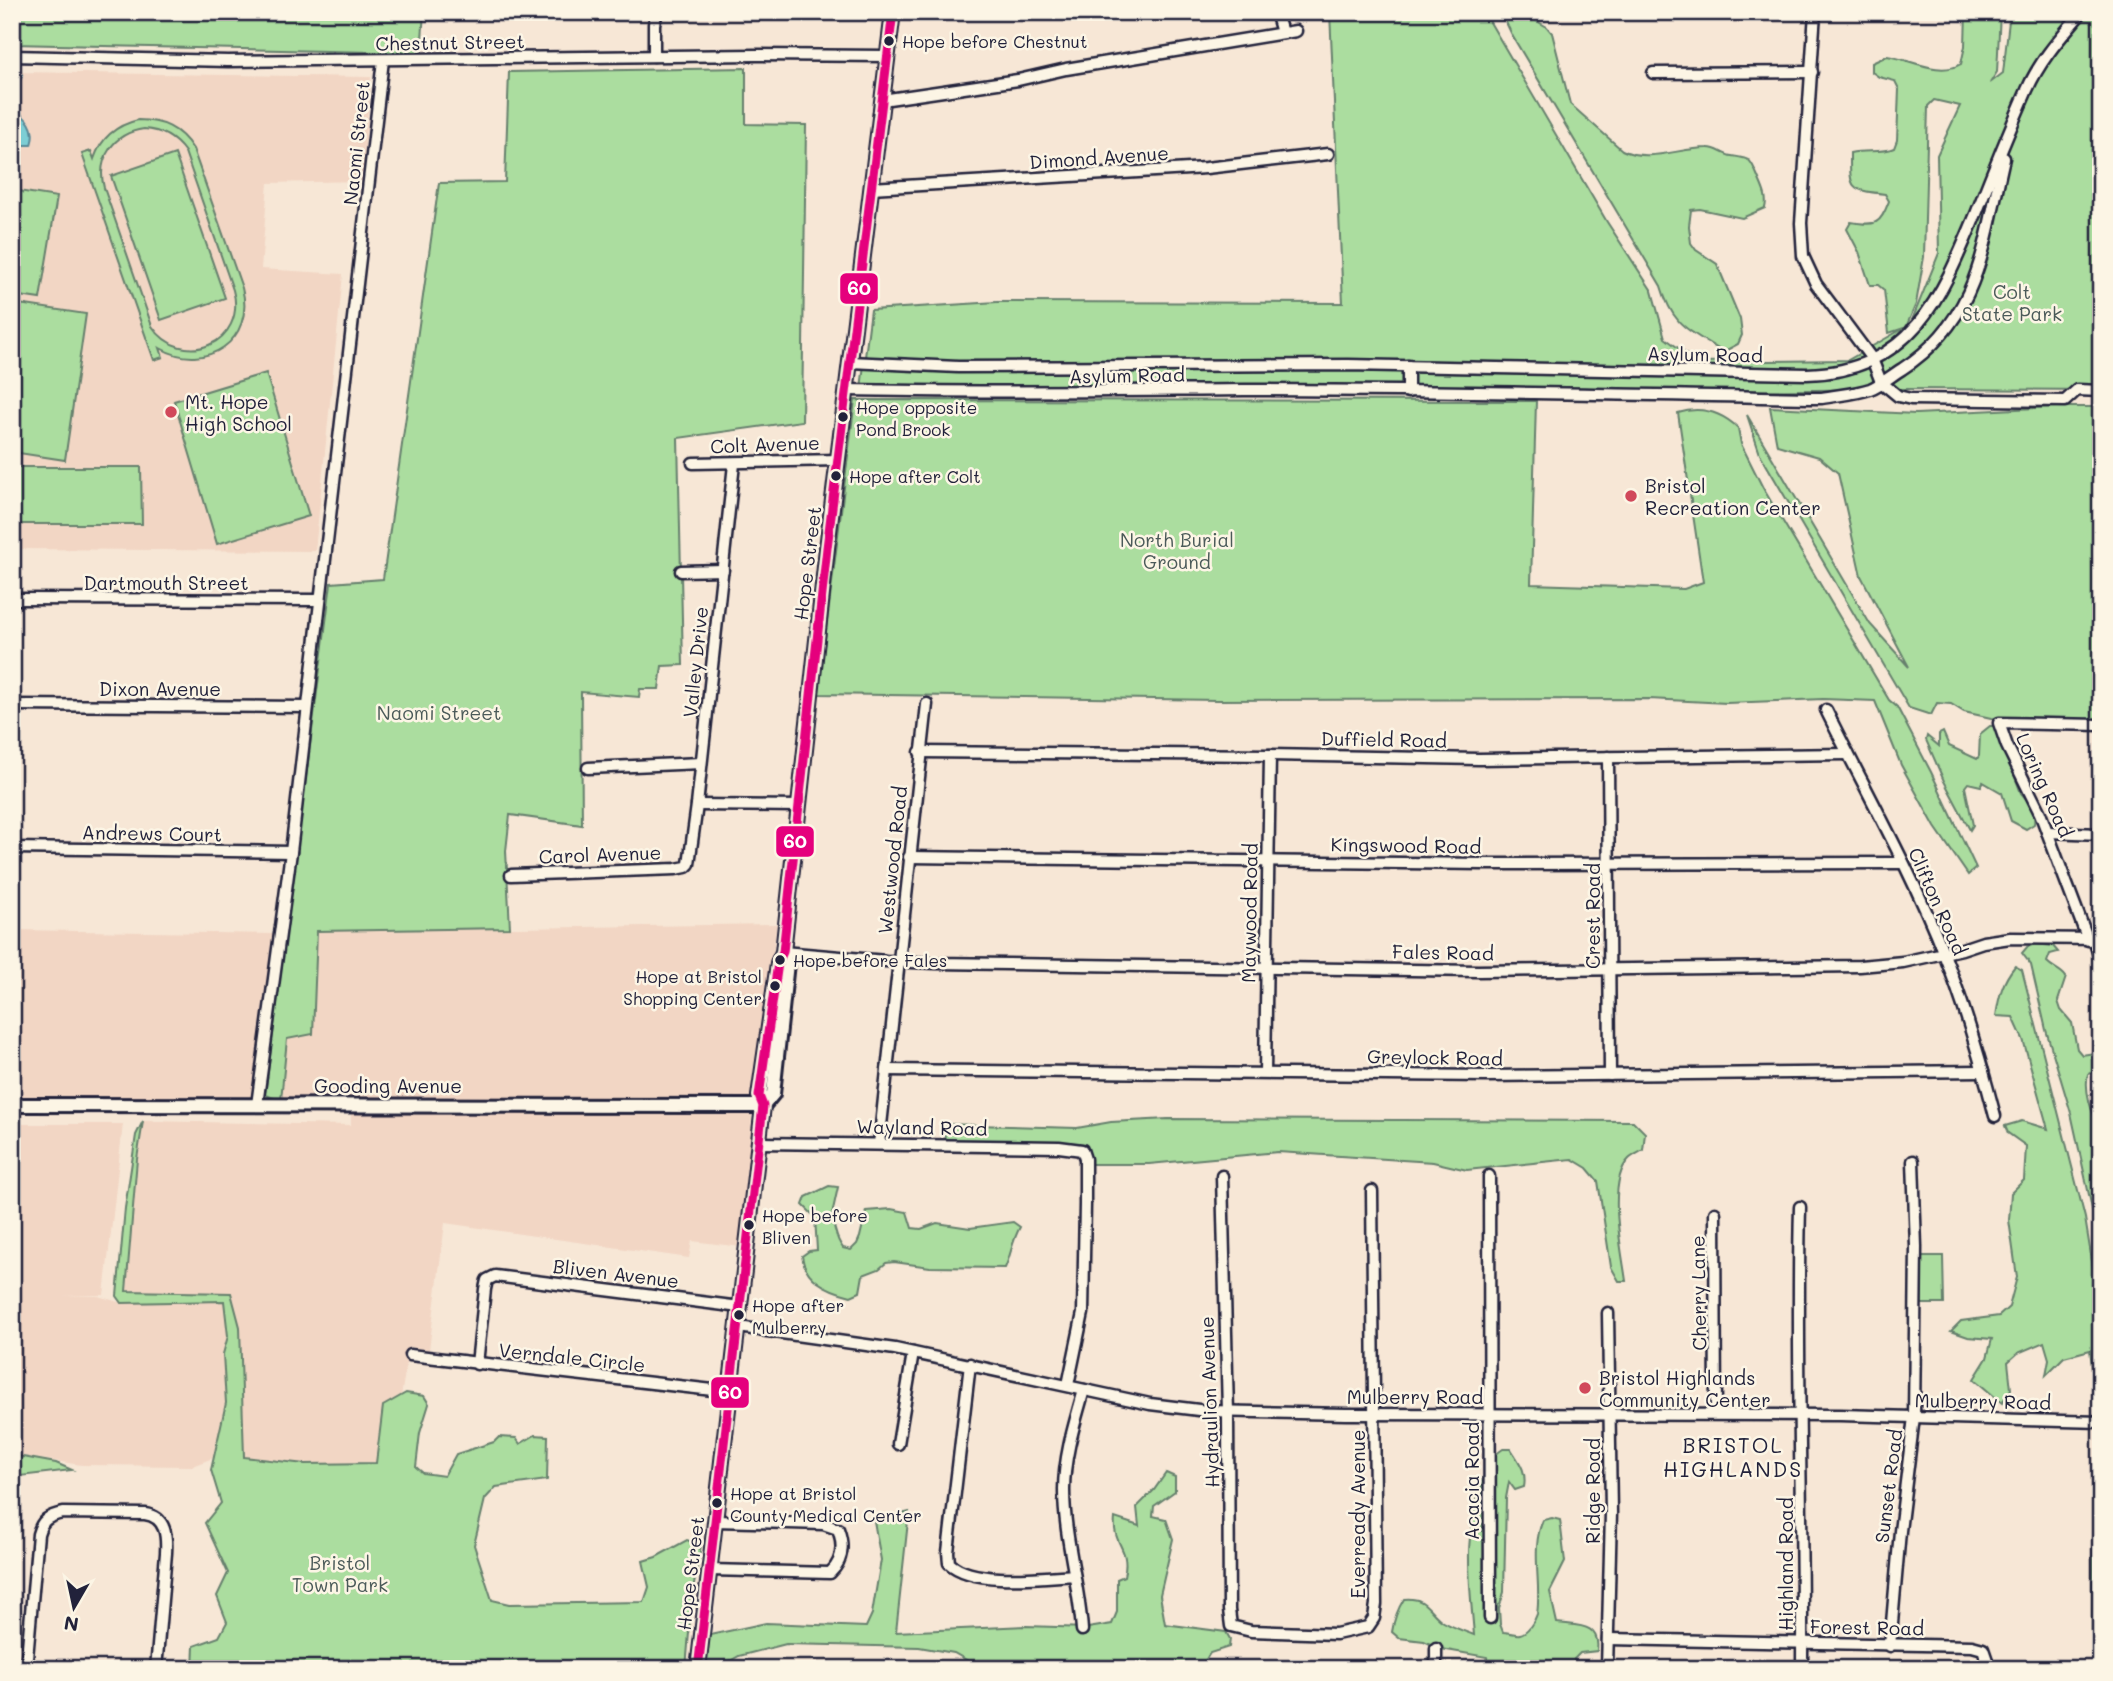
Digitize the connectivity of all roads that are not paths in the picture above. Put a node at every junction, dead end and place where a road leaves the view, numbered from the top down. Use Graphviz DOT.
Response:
graph roads {
  1 [pos="657,12"];
  2 [pos="893,12"];
  3 [pos="1276,12"];
  4 [pos="1815,12"];
  5 [pos="2082,12"];
  6 [pos="1296,31"];
  7 [pos="1282,33"];
  8 [pos="12,56"];
  9 [pos="654,56"];
  10 [pos="888,56"];
  11 [pos="383,60"];
  12 [pos="1812,72"];
  13 [pos="1653,73"];
  14 [pos="882,100"];
  15 [pos="2015,121"];
  16 [pos="1328,154"];
  17 [pos="871,188"];
  18 [pos="1872,359"];
  19 [pos="850,362"];
  20 [pos="1408,366"];
  21 [pos="1881,382"];
  22 [pos="846,390"];
  23 [pos="2101,391"];
  24 [pos="1408,392"];
  25 [pos="839,460"];
  26 [pos="693,463"];
  27 [pos="734,464"];
  28 [pos="723,570"];
  29 [pos="681,571"];
  30 [pos="12,599"];
  31 [pos="320,600"];
  32 [pos="927,704"];
  33 [pos="12,705"];
  34 [pos="307,706"];
  35 [pos="1826,710"];
  36 [pos="2101,724"];
  37 [pos="920,752"];
  38 [pos="1270,754"];
  39 [pos="1848,754"];
  40 [pos="1608,757"];
  41 [pos="701,763"];
  42 [pos="588,768"];
  43 [pos="697,805"];
  44 [pos="799,806"];
  45 [pos="2047,832"];
  46 [pos="2101,834"];
  47 [pos="12,848"];
  48 [pos="292,852"];
  49 [pos="909,857"];
  50 [pos="1267,861"];
  51 [pos="1903,863"];
  52 [pos="689,864"];
  53 [pos="1610,864"];
  54 [pos="511,875"];
  55 [pos="2094,940"];
  56 [pos="783,952"];
  57 [pos="1944,954"];
  58 [pos="899,961"];
  59 [pos="2101,961"];
  60 [pos="1265,968"];
  61 [pos="1610,969"];
  62 [pos="887,1070"];
  63 [pos="1983,1071"];
  64 [pos="1265,1073"];
  65 [pos="1610,1074"];
  66 [pos="12,1105"];
  67 [pos="257,1105"];
  68 [pos="763,1105"];
  69 [pos="1995,1116"];
  70 [pos="759,1143"];
  71 [pos="879,1144"];
  72 [pos="1913,1161"];
  73 [pos="1222,1176"];
  74 [pos="1489,1176"];
  75 [pos="1372,1191"];
  76 [pos="1800,1207"];
  77 [pos="1715,1213"];
  78 [pos="740,1307"];
  79 [pos="1608,1313"];
  80 [pos="738,1327"];
  81 [pos="913,1353"];
  82 [pos="410,1355"];
  83 [pos="477,1364"];
  84 [pos="970,1364"];
  85 [pos="1068,1385"];
  86 [pos="1084,1390"];
  87 [pos="730,1392"];
  88 [pos="1228,1412"];
  89 [pos="1489,1413"];
  90 [pos="1374,1414"];
  91 [pos="1609,1414"];
  92 [pos="1716,1414"];
  93 [pos="1800,1414"];
  94 [pos="1914,1417"];
  95 [pos="2101,1422"];
  96 [pos="898,1444"];
  97 [pos="716,1521"];
  98 [pos="709,1570"];
  99 [pos="1074,1575"];
  100 [pos="1489,1618"];
  101 [pos="1370,1625"];
  102 [pos="1082,1630"];
  103 [pos="1608,1639"];
  104 [pos="1802,1643"];
  105 [pos="1890,1646"];
  106 [pos="1436,1648"];
  107 [pos="1989,1666"];
  108 [pos="26,1669"];
  109 [pos="156,1669"];
  110 [pos="698,1669"];
  111 [pos="1436,1669"];
  112 [pos="1607,1669"];
  113 [pos="1802,1669"];
  1 -- 9 [label="street"];
  2 -- 10 [label="main road, Hope Street"];
  3 -- 7 [label="street"];
  4 -- 12 [label="street"];
  5 -- 15 [label="street"];
  6 -- 7 [label="street"];
  7 -- 14 [label="street"];
  8 -- 11 [label="street, Chestnut Street"];
  9 -- 10 [label="street, Chestnut Street"];
  9 -- 11 [label="street, Chestnut Street"];
  10 -- 14 [label="main road, Hope Street"];
  11 -- 31 [label="street, Naomi Street"];
  12 -- 13 [label="street"];
  12 -- 18 [label="street"];
  14 -- 17 [label="main road, Hope Street"];
  15 -- 18 [label="street"];
  15 -- 21 [label="street"];
  16 -- 17 [label="street, Dimond Avenue"];
  17 -- 19 [label="main road, Hope Street"];
  18 -- 20 [label="street, Asylum Road"];
  18 -- 21 [label="street"];
  19 -- 20 [label="street, Asylum Road"];
  19 -- 22 [label="main road, Hope Street"];
  20 -- 24 [label="street"];
  21 -- 23 [label="street"];
  21 -- 24 [label="street, Asylum Road"];
  22 -- 24 [label="street, Asylum Road"];
  22 -- 25 [label="main road, Hope Street"];
  25 -- 27 [label="street, Colt Avenue"];
  25 -- 44 [label="main road, Hope Street"];
  26 -- 27 [label="street, Colt Avenue"];
  27 -- 28 [label="street, Valley Drive"];
  28 -- 29 [label="street"];
  28 -- 41 [label="street, Valley Drive"];
  30 -- 31 [label="street, Dartmouth Street"];
  31 -- 34 [label="street, Naomi Street"];
  32 -- 37 [label="street, Westwood Road"];
  33 -- 34 [label="street, Dixon Avenue"];
  34 -- 48 [label="street, Naomi Street"];
  35 -- 39 [label="street, Clifton Road"];
  36 -- 45 [label="street, Loring Road"];
  37 -- 38 [label="street, Duffield Road"];
  37 -- 49 [label="street, Westwood Road"];
  38 -- 40 [label="street, Duffield Road"];
  38 -- 50 [label="street, Maywood Road"];
  39 -- 40 [label="street, Duffield Road"];
  39 -- 51 [label="street, Clifton Road"];
  40 -- 53 [label="street, Crest Road"];
  41 -- 42 [label="street"];
  41 -- 43 [label="street, Valley Drive"];
  43 -- 44 [label="street"];
  43 -- 52 [label="street, Valley Drive"];
  44 -- 56 [label="main road, Hope Street"];
  45 -- 46 [label="street"];
  45 -- 55 [label="street, Loring Road"];
  47 -- 48 [label="street, Andrews Court"];
  48 -- 67 [label="street, Naomi Street"];
  49 -- 50 [label="street, Kingswood Road"];
  49 -- 58 [label="street, Westwood Road"];
  50 -- 53 [label="street, Kingswood Road"];
  50 -- 60 [label="street, Maywood Road"];
  51 -- 53 [label="street, Kingswood Road"];
  51 -- 57 [label="street, Clifton Road"];
  52 -- 54 [label="street, Carol Avenue"];
  53 -- 61 [label="street, Crest Road"];
  55 -- 57 [label="street, Fales Road"];
  55 -- 59 [label="street, Loring Road"];
  56 -- 58 [label="street, Fales Road"];
  56 -- 68 [label="main road, Hope Street"];
  57 -- 61 [label="street, Fales Road"];
  57 -- 63 [label="street, Clifton Road"];
  58 -- 60 [label="street, Fales Road"];
  58 -- 62 [label="street, Westwood Road"];
  60 -- 61 [label="street, Fales Road"];
  60 -- 64 [label="street, Maywood Road"];
  61 -- 65 [label="street, Crest Road"];
  62 -- 64 [label="street, Greylock Road"];
  62 -- 71 [label="street, Westwood Road"];
  63 -- 65 [label="street, Greylock Road"];
  63 -- 69 [label="street, Clifton Road"];
  64 -- 65 [label="street, Greylock Road"];
  66 -- 67 [label="main road, Gooding Avenue"];
  67 -- 68 [label="main road, Gooding Avenue"];
  68 -- 70 [label="main road, Hope Street"];
  70 -- 71 [label="street, Wayland Road"];
  70 -- 78 [label="main road, Hope Street"];
  71 -- 85 [label="street, Wayland Road"];
  72 -- 94 [label="street, Sunset Road"];
  73 -- 88 [label="street, Hydraulion Avenue"];
  74 -- 89 [label="street, Acacia Road"];
  75 -- 90 [label="street, Everready Avenue"];
  76 -- 93 [label="street, Highland Road"];
  77 -- 92 [label="street, Cherry Lane"];
  78 -- 80 [label="main road, Hope Street"];
  78 -- 83 [label="street, Bliven Avenue"];
  79 -- 91 [label="street, Ridge Road"];
  80 -- 81 [label="street, Mulberry Road"];
  80 -- 87 [label="main road, Hope Street"];
  81 -- 84 [label="street, Mulberry Road"];
  81 -- 96 [label="street"];
  82 -- 83 [label="street, Verndale Circle"];
  83 -- 87 [label="street, Verndale Circle"];
  84 -- 85 [label="street, Mulberry Road"];
  84 -- 99 [label="street"];
  85 -- 86 [label="street, Mulberry Road"];
  86 -- 88 [label="street, Mulberry Road"];
  86 -- 99 [label="street"];
  87 -- 97 [label="main road, Hope Street"];
  88 -- 90 [label="street, Mulberry Road"];
  88 -- 101 [label="street, Hydraulion Avenue"];
  89 -- 90 [label="street, Mulberry Road"];
  89 -- 91 [label="street, Mulberry Road"];
  89 -- 100 [label="street, Acacia Road"];
  90 -- 101 [label="street, Everready Avenue"];
  91 -- 92 [label="street, Mulberry Road"];
  91 -- 103 [label="street, Ridge Road"];
  92 -- 93 [label="street, Mulberry Road"];
  93 -- 94 [label="street, Mulberry Road"];
  93 -- 104 [label="street, Highland Road"];
  94 -- 95 [label="street, Mulberry Road"];
  94 -- 105 [label="street, Sunset Road"];
  97 -- 98 [label="main road, Hope Street"];
  97 -- 98 [label="street"];
  98 -- 110 [label="main road, Hope Street"];
  99 -- 102 [label="street"];
  103 -- 104 [label="street, Forest Road"];
  103 -- 112 [label="street, Ridge Road"];
  104 -- 105 [label="street, Forest Road"];
  104 -- 113 [label="street, Highland Road"];
  105 -- 107 [label="street, Forest Road"];
  106 -- 111 [label="street"];
  108 -- 109 [label="street"];
}
